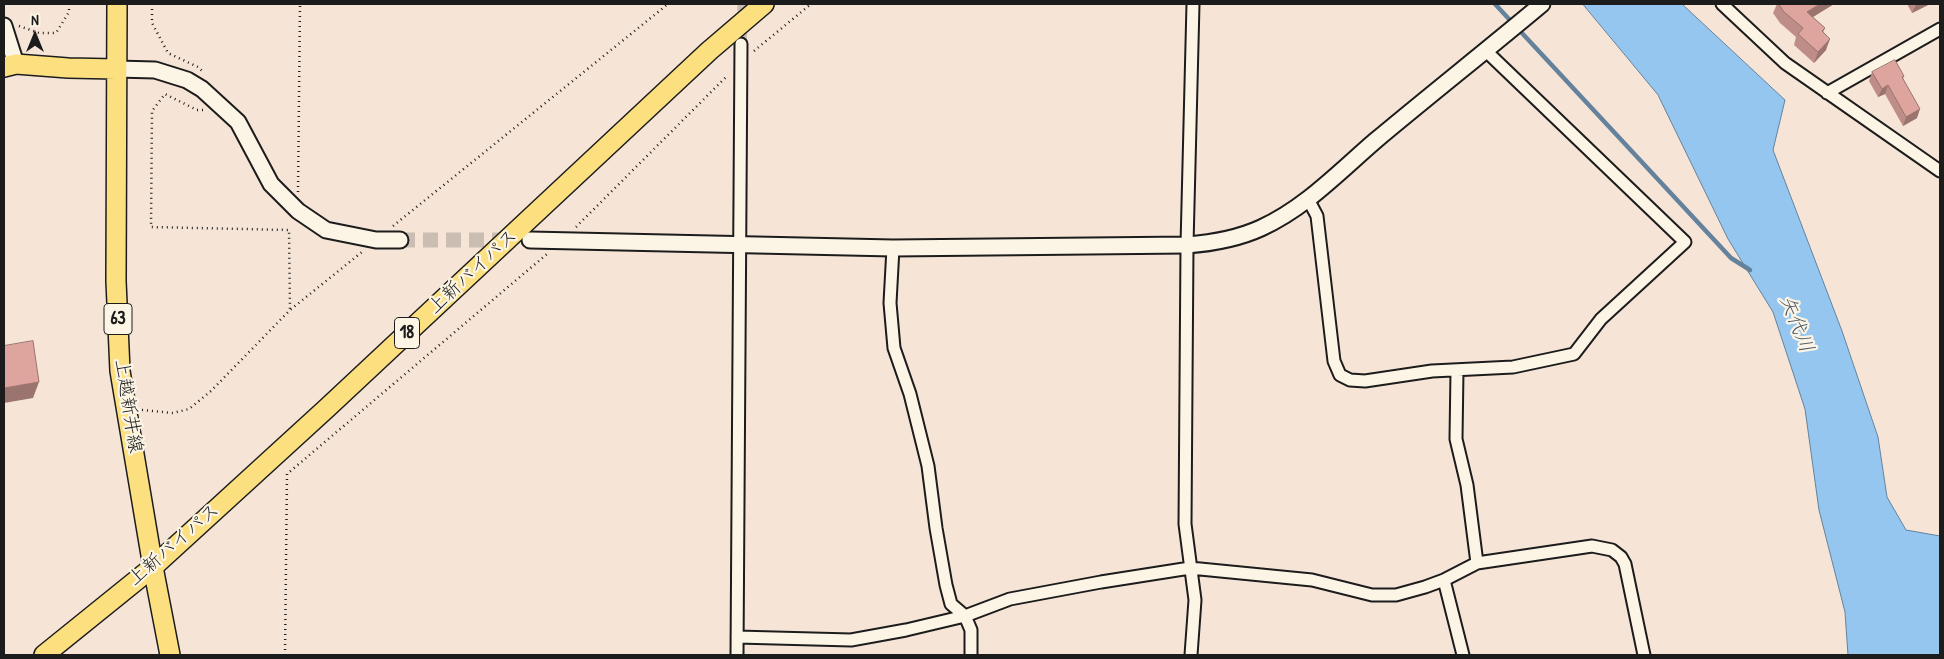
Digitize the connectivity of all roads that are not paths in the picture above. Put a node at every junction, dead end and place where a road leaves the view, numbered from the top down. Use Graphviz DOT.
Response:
graph roads {
  1 [pos="117,4"];
  2 [pos="764,4"];
  3 [pos="1193,4"];
  4 [pos="1542,4"];
  5 [pos="1722,4"];
  6 [pos="8,25"];
  7 [pos="1940,29"];
  8 [pos="741,44"];
  9 [pos="1490,48"];
  10 [pos="10,66"];
  11 [pos="116,69"];
  12 [pos="1827,93"];
  13 [pos="1940,171"];
  14 [pos="1308,199"];
  15 [pos="400,240"];
  16 [pos="530,240"];
  17 [pos="1187,245"];
  18 [pos="741,246"];
  19 [pos="893,248"];
  20 [pos="1457,370"];
  21 [pos="1477,563"];
  22 [pos="153,567"];
  23 [pos="1190,568"];
  24 [pos="1444,580"];
  25 [pos="965,616"];
  26 [pos="738,637"];
  27 [pos="44,655"];
  28 [pos="170,655"];
  29 [pos="737,655"];
  30 [pos="970,655"];
  31 [pos="1190,655"];
  32 [pos="1463,655"];
  33 [pos="1644,655"];
  1 -- 11 [label="main road, 上越新井線 / 63"];
  2 -- 22 [label="main road, 上新バイパス / 18"];
  3 -- 17 [label="street"];
  4 -- 9 [label="street"];
  5 -- 12 [label="street"];
  6 -- 10 [label="street"];
  7 -- 12 [label="street"];
  8 -- 18 [label="street"];
  9 -- 14 [label="street"];
  9 -- 20 [label="street"];
  10 -- 11 [label="main road"];
  11 -- 15 [label="street"];
  11 -- 22 [label="main road, 上越新井線 / 63"];
  12 -- 13 [label="street"];
  14 -- 17 [label="street"];
  14 -- 20 [label="street"];
  16 -- 18 [label="street"];
  17 -- 19 [label="street"];
  17 -- 23 [label="street"];
  18 -- 19 [label="street"];
  18 -- 26 [label="street"];
  19 -- 25 [label="street"];
  20 -- 21 [label="street"];
  21 -- 24 [label="street"];
  21 -- 33 [label="street"];
  22 -- 27 [label="main road, 上新バイパス / 18"];
  22 -- 28 [label="main road, 上越新井線 / 63"];
  23 -- 24 [label="street"];
  23 -- 25 [label="street"];
  23 -- 31 [label="street"];
  24 -- 32 [label="street"];
  25 -- 26 [label="street"];
  25 -- 30 [label="street"];
  26 -- 29 [label="street"];
}
